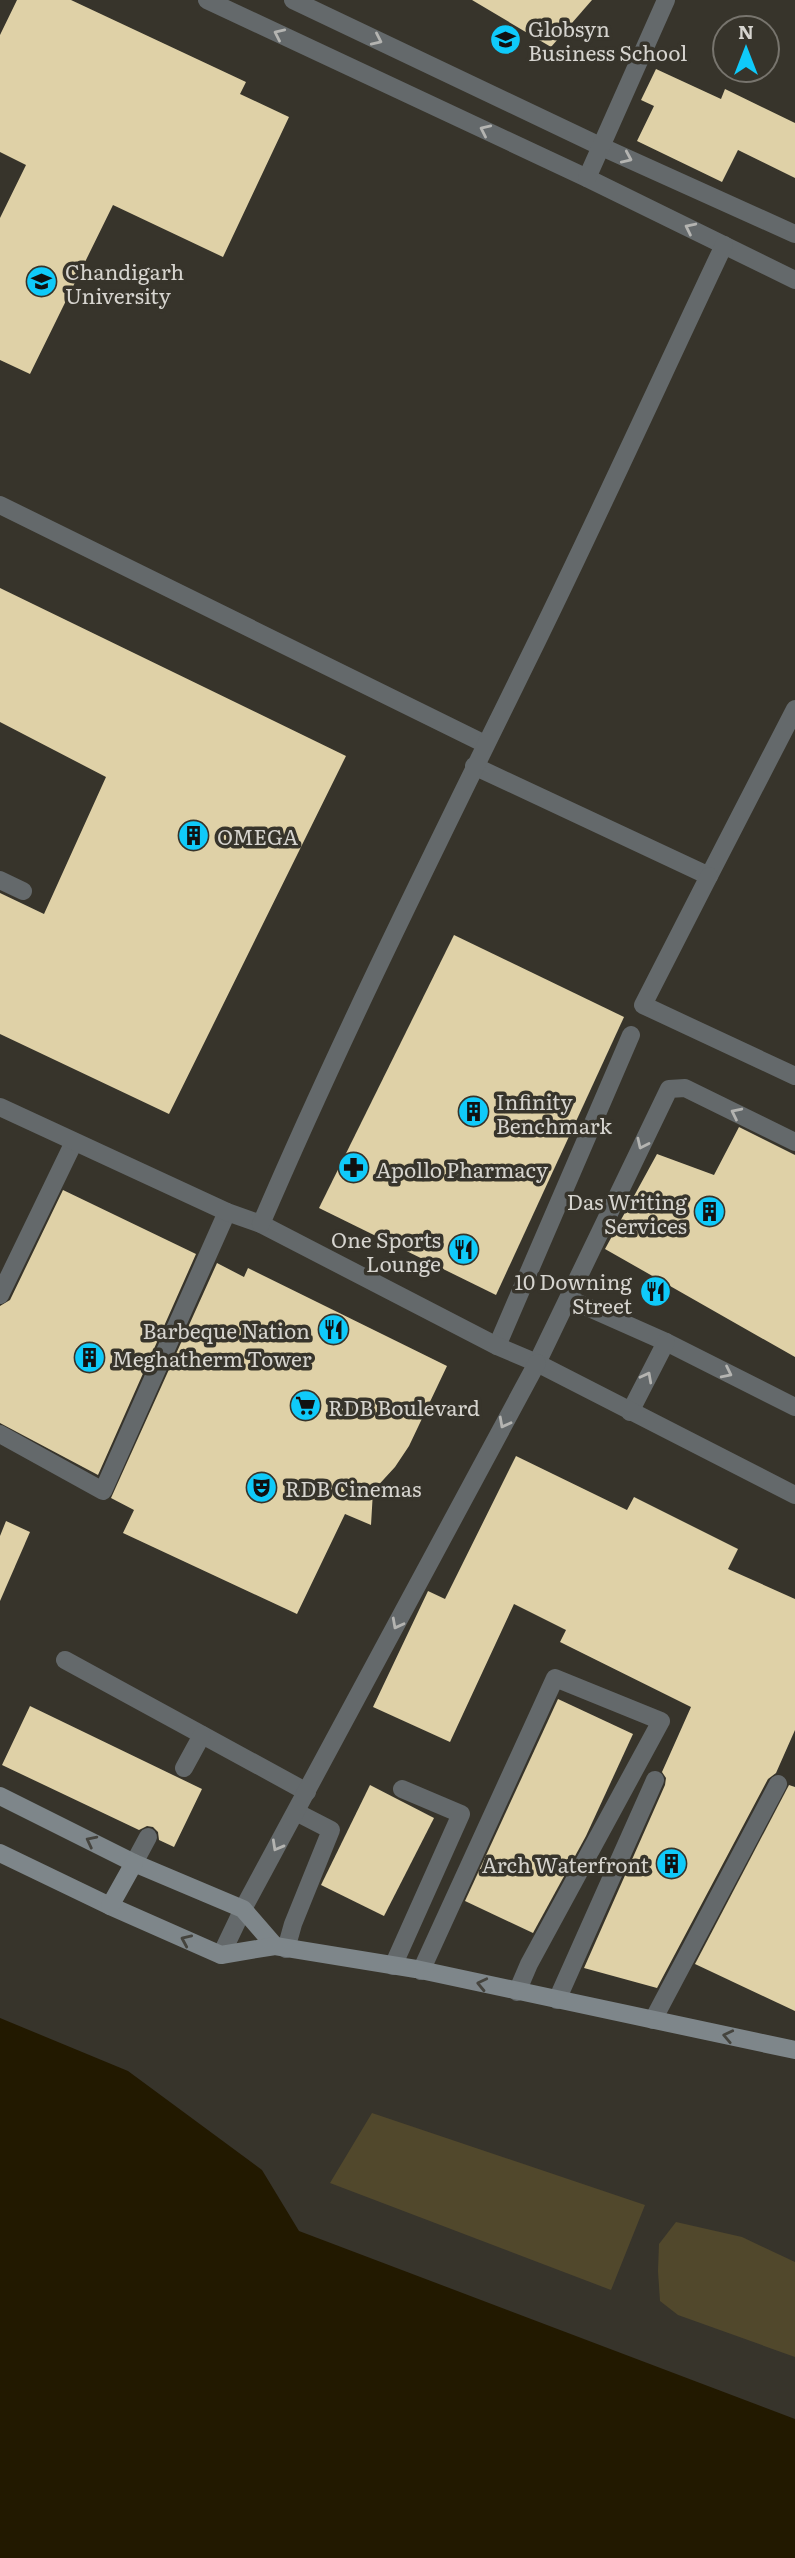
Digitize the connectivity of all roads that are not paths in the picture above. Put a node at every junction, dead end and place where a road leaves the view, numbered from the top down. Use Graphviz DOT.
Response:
graph roads {
  1 [pos="207,0"];
  2 [pos="293,0"];
  3 [pos="666,0"];
  4 [pos="602,147"];
  5 [pos="587,178"];
  6 [pos="795,234"];
  7 [pos="724,245"];
  8 [pos="795,280"];
  9 [pos="0,505"];
  10 [pos="795,709"];
  11 [pos="485,744"];
  12 [pos="474,766"];
  13 [pos="709,876"];
  14 [pos="0,880"];
  15 [pos="23,891"];
  16 [pos="631,1035"];
  17 [pos="795,1076"];
  18 [pos="0,1107"];
  19 [pos="74,1142"];
  20 [pos="795,1142"];
  21 [pos="227,1212"];
  22 [pos="261,1224"];
  23 [pos="0,1296"];
  24 [pos="569,1298"];
  25 [pos="666,1342"];
  26 [pos="497,1346"];
  27 [pos="537,1363"];
  28 [pos="795,1407"];
  29 [pos="630,1412"];
  30 [pos="0,1434"];
  31 [pos="795,1495"];
  32 [pos="65,1660"];
  33 [pos="202,1735"];
  34 [pos="184,1768"];
  35 [pos="656,1780"];
  36 [pos="778,1784"];
  37 [pos="402,1789"];
  38 [pos="307,1792"];
  39 [pos="2,1803"];
  40 [pos="296,1812"];
  41 [pos="148,1837"];
  42 [pos="0,1853"];
  43 [pos="134,1863"];
  44 [pos="110,1906"];
  45 [pos="243,1909"];
  46 [pos="280,1948"];
  47 [pos="221,1955"];
  48 [pos="393,1966"];
  49 [pos="421,1970"];
  50 [pos="517,1992"];
  51 [pos="557,2000"];
  52 [pos="653,2020"];
  53 [pos="795,2050"];
  5 -- 1 [label="street, one-way"];
  2 -- 4 [label="street, one-way"];
  3 -- 4 [label="street"];
  4 -- 5 [label="street"];
  4 -- 6 [label="street, one-way"];
  7 -- 5 [label="street, one-way"];
  7 -- 8 [label="street"];
  7 -- 11 [label="street"];
  9 -- 11 [label="street"];
  10 -- 13 [label="street"];
  11 -- 12 [label="street"];
  12 -- 13 [label="street"];
  12 -- 22 [label="street"];
  13 -- 17 [label="street"];
  14 -- 15 [label="street"];
  16 -- 26 [label="street"];
  18 -- 19 [label="street"];
  19 -- 21 [label="street"];
  19 -- 23 [label="street"];
  20 -- 24 [label="street, one-way"];
  21 -- 22 [label="street"];
  21 -- 30 [label="street"];
  22 -- 26 [label="street"];
  24 -- 25 [label="street"];
  24 -- 27 [label="street"];
  25 -- 28 [label="street, one-way"];
  29 -- 25 [label="street, one-way"];
  26 -- 27 [label="street"];
  27 -- 29 [label="street"];
  27 -- 38 [label="street, one-way"];
  29 -- 31 [label="street"];
  32 -- 33 [label="street"];
  33 -- 34 [label="street"];
  33 -- 38 [label="street"];
  35 -- 51 [label="street"];
  36 -- 52 [label="street"];
  37 -- 48 [label="street"];
  38 -- 40 [label="street"];
  43 -- 39 [label="street, one-way"];
  40 -- 45 [label="street, one-way"];
  40 -- 46 [label="street"];
  41 -- 43 [label="street"];
  42 -- 44 [label="street"];
  43 -- 44 [label="street"];
  43 -- 45 [label="street"];
  47 -- 44 [label="street, one-way"];
  45 -- 46 [label="street"];
  45 -- 47 [label="street"];
  46 -- 47 [label="street"];
  46 -- 48 [label="street"];
  48 -- 49 [label="street"];
  50 -- 49 [label="street, one-way"];
  49 -- 50 [label="street"];
  50 -- 51 [label="street"];
  51 -- 52 [label="street"];
  53 -- 52 [label="street, one-way"];
}
